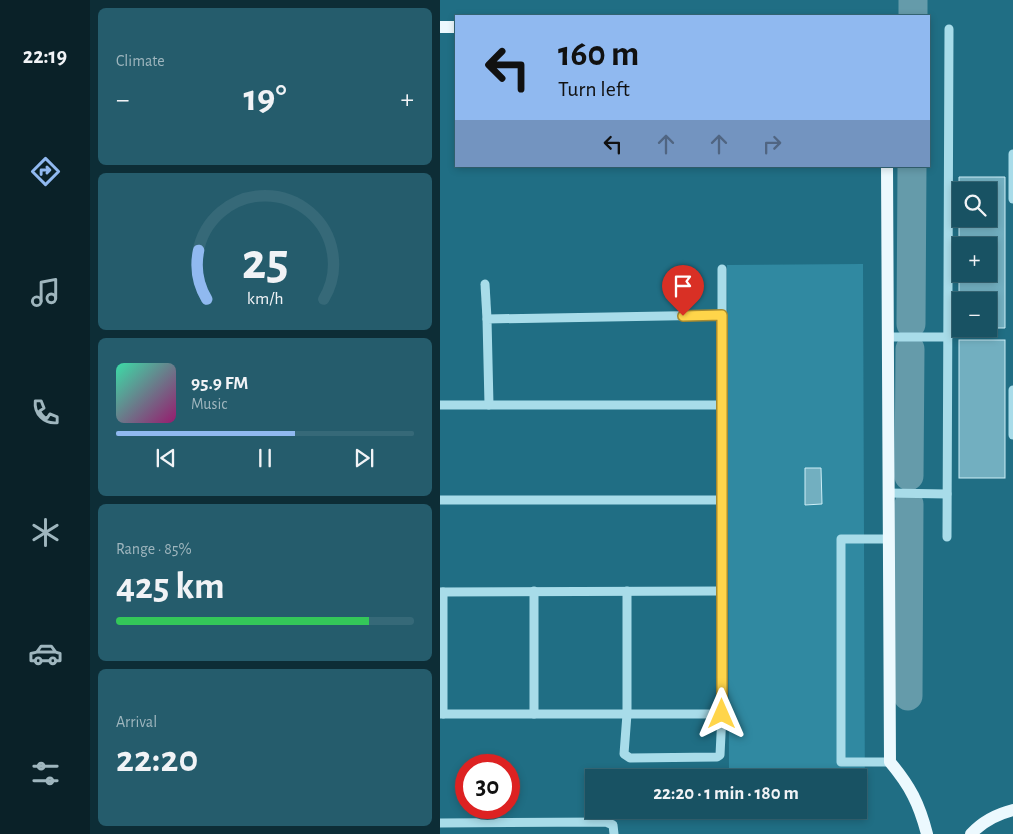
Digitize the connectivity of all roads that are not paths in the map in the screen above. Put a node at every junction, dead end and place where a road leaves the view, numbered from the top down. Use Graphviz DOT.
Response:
graph roads {
  1 [pos="440,26"];
  2 [pos="455,27"];
  3 [pos="949,29"];
  4 [pos="1013,154"];
  5 [pos="1013,163"];
  6 [pos="887,167"];
  7 [pos="1013,199"];
  8 [pos="722,269"];
  9 [pos="485,284"];
  10 [pos="722,315"];
  11 [pos="487,319"];
  12 [pos="888,337"];
  13 [pos="948,337"];
  14 [pos="1013,390"];
  15 [pos="440,405"];
  16 [pos="489,405"];
  17 [pos="722,405"];
  18 [pos="1013,434"];
  19 [pos="888,493"];
  20 [pos="947,494"];
  21 [pos="440,500"];
  22 [pos="722,500"];
  23 [pos="947,537"];
  24 [pos="888,539"];
  25 [pos="441,592"];
  26 [pos="534,592"];
  27 [pos="627,592"];
  28 [pos="722,592"];
  29 [pos="441,714"];
  30 [pos="534,714"];
  31 [pos="627,714"];
  32 [pos="722,714"];
  33 [pos="890,762"];
  34 [pos="1013,810"];
  35 [pos="440,823"];
  36 [pos="614,834"];
  37 [pos="927,834"];
  38 [pos="971,834"];
  1 -- 2 [label="main road"];
  3 -- 13 [label="street"];
  4 -- 5 [label="street"];
  5 -- 7 [label="street"];
  6 -- 12 [label="main road"];
  8 -- 10 [label="street"];
  9 -- 11 [label="street"];
  10 -- 11 [label="street"];
  10 -- 17 [label="street"];
  11 -- 16 [label="street"];
  12 -- 13 [label="street"];
  12 -- 19 [label="main road"];
  13 -- 20 [label="street"];
  14 -- 18 [label="street"];
  15 -- 16 [label="street"];
  16 -- 17 [label="street"];
  17 -- 22 [label="street"];
  19 -- 20 [label="street"];
  19 -- 24 [label="main road"];
  20 -- 23 [label="street"];
  21 -- 22 [label="street"];
  22 -- 28 [label="street"];
  24 -- 33 [label="main road"];
  24 -- 33 [label="street"];
  25 -- 26 [label="street"];
  25 -- 29 [label="street"];
  26 -- 27 [label="street"];
  26 -- 30 [label="street"];
  27 -- 28 [label="street"];
  27 -- 31 [label="street"];
  28 -- 32 [label="street"];
  29 -- 30 [label="street"];
  30 -- 31 [label="street"];
  31 -- 32 [label="street"];
  31 -- 32 [label="street"];
  33 -- 37 [label="main road"];
  34 -- 38 [label="main road"];
  35 -- 36 [label="street"];
}
